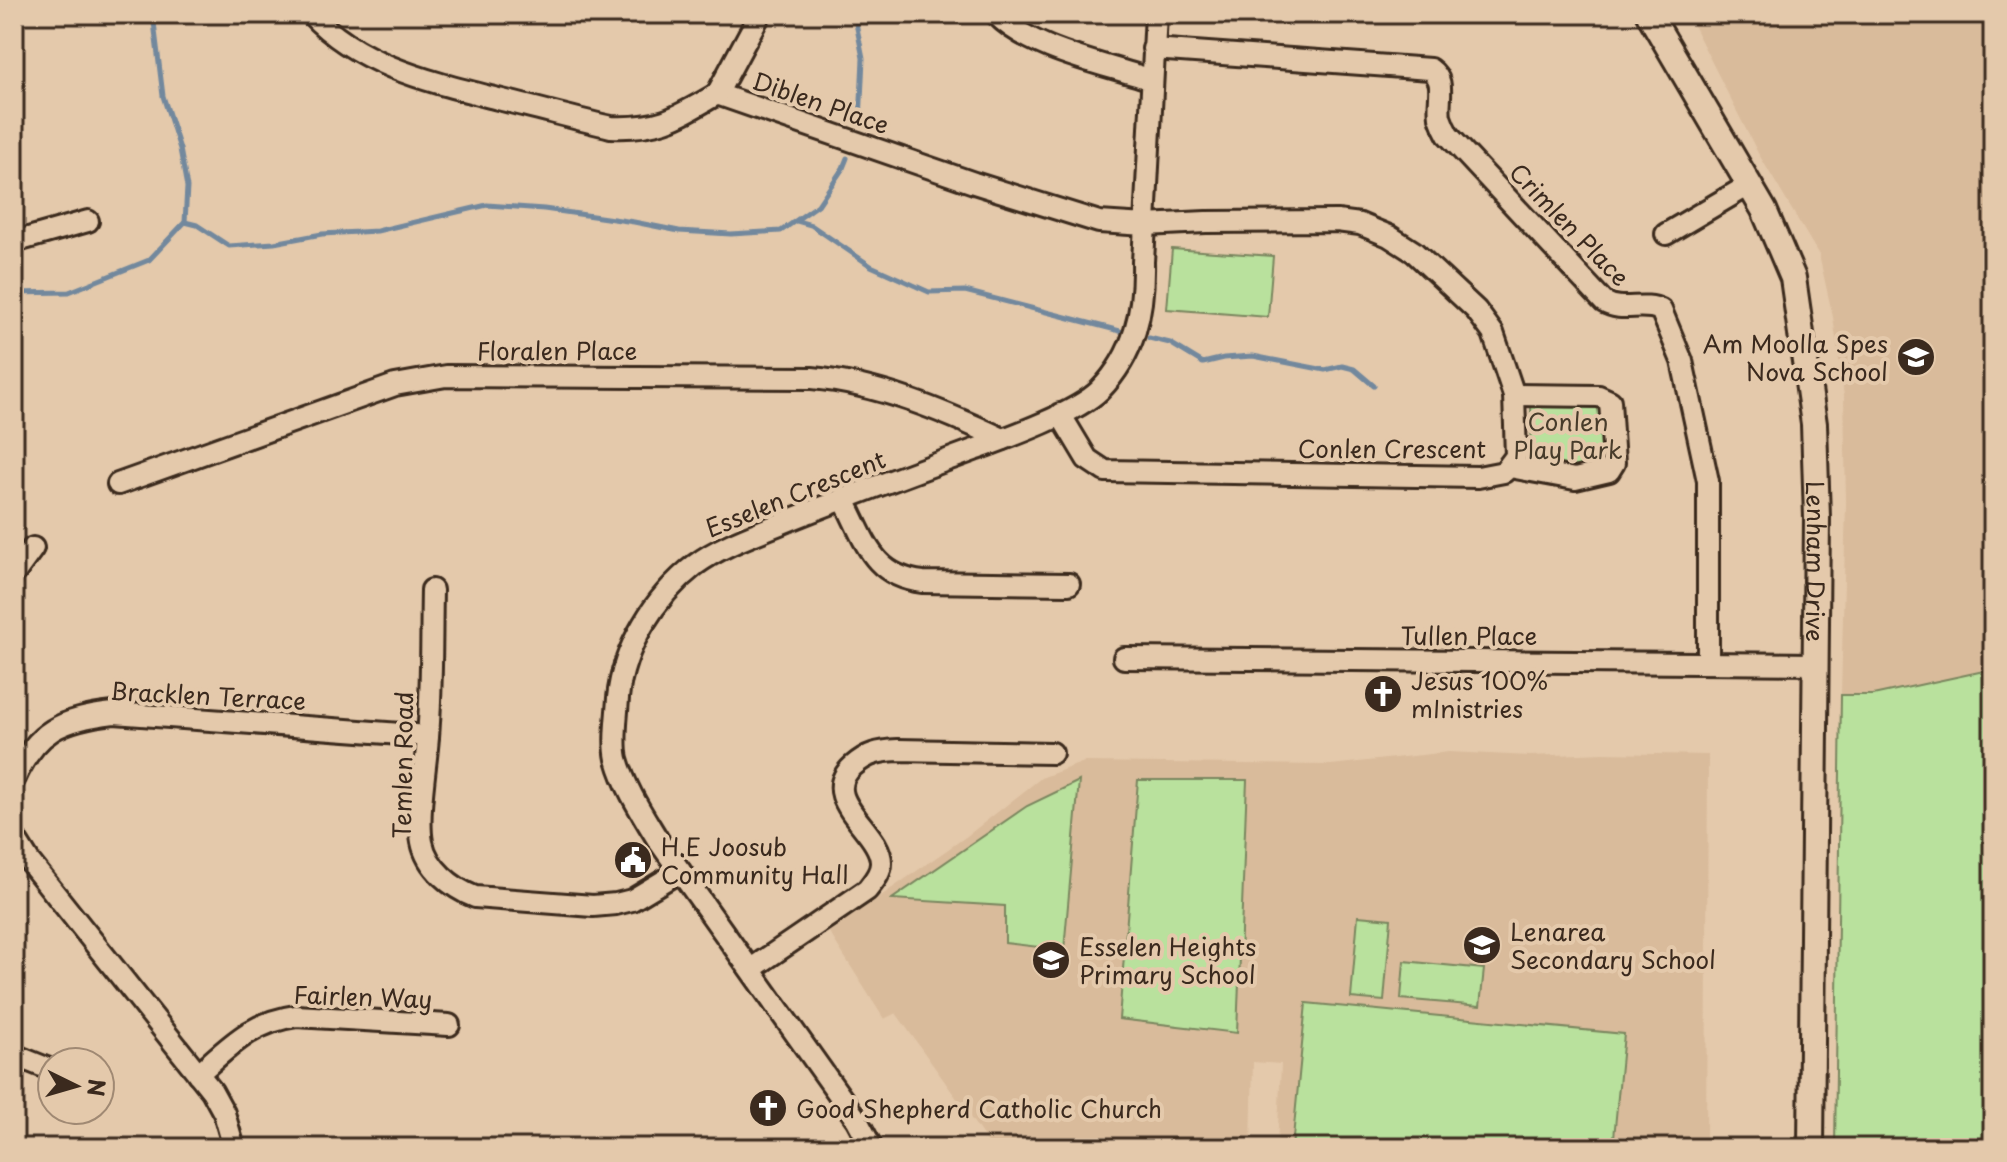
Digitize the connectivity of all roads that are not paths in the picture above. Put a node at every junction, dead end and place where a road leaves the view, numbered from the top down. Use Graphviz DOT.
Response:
graph roads {
  1 [pos="311,14"];
  2 [pos="760,14"];
  3 [pos="996,14"];
  4 [pos="1156,14"];
  5 [pos="1649,14"];
  6 [pos="1153,49"];
  7 [pos="1152,80"];
  8 [pos="717,94"];
  9 [pos="1749,185"];
  10 [pos="88,221"];
  11 [pos="1145,225"];
  12 [pos="1666,234"];
  13 [pos="14,242"];
  14 [pos="1514,395"];
  15 [pos="1060,414"];
  16 [pos="1003,439"];
  17 [pos="1510,467"];
  18 [pos="118,484"];
  19 [pos="843,498"];
  20 [pos="33,548"];
  21 [pos="14,574"];
  22 [pos="1069,584"];
  23 [pos="432,590"];
  24 [pos="1124,658"];
  25 [pos="1708,663"];
  26 [pos="1814,664"];
  27 [pos="428,736"];
  28 [pos="1052,753"];
  29 [pos="14,780"];
  30 [pos="14,837"];
  31 [pos="680,871"];
  32 [pos="751,969"];
  33 [pos="449,1025"];
  34 [pos="14,1055"];
  35 [pos="36,1064"];
  36 [pos="198,1074"];
  37 [pos="234,1148"];
  38 [pos="872,1148"];
  39 [pos="1811,1148"];
  1 -- 8 [label="street, Diblen Place"];
  2 -- 8 [label="street"];
  3 -- 7 [label="street"];
  4 -- 6 [label="street, Esselen Crescent"];
  5 -- 9 [label="street, Lenham Drive"];
  6 -- 7 [label="street, Esselen Crescent"];
  6 -- 25 [label="street, Crimlen Place"];
  7 -- 11 [label="street, Esselen Crescent"];
  8 -- 11 [label="street, Diblen Place"];
  9 -- 12 [label="street"];
  9 -- 26 [label="street, Lenham Drive"];
  10 -- 13 [label="street"];
  11 -- 14 [label="street, Conlen Crescent"];
  11 -- 15 [label="street, Esselen Crescent"];
  14 -- 17 [label="street, Conlen Crescent"];
  14 -- 17 [label="street"];
  15 -- 16 [label="street, Esselen Crescent"];
  15 -- 17 [label="street, Conlen Crescent"];
  16 -- 18 [label="street, Floralen Place"];
  16 -- 19 [label="street, Esselen Crescent"];
  19 -- 22 [label="street"];
  19 -- 31 [label="street, Esselen Crescent"];
  20 -- 21 [label="street"];
  23 -- 27 [label="street, Temlen Road"];
  24 -- 25 [label="street, Tullen Place"];
  25 -- 26 [label="street, Tullen Place"];
  26 -- 39 [label="street, Lenham Drive"];
  27 -- 29 [label="street, Bracklen Terrace"];
  27 -- 31 [label="street, Temlen Road"];
  28 -- 32 [label="street"];
  30 -- 36 [label="street"];
  31 -- 32 [label="street, Esselen Crescent"];
  32 -- 38 [label="street, Esselen Crescent"];
  33 -- 36 [label="street, Fairlen Way"];
  34 -- 35 [label="street"];
  36 -- 37 [label="street"];
}
